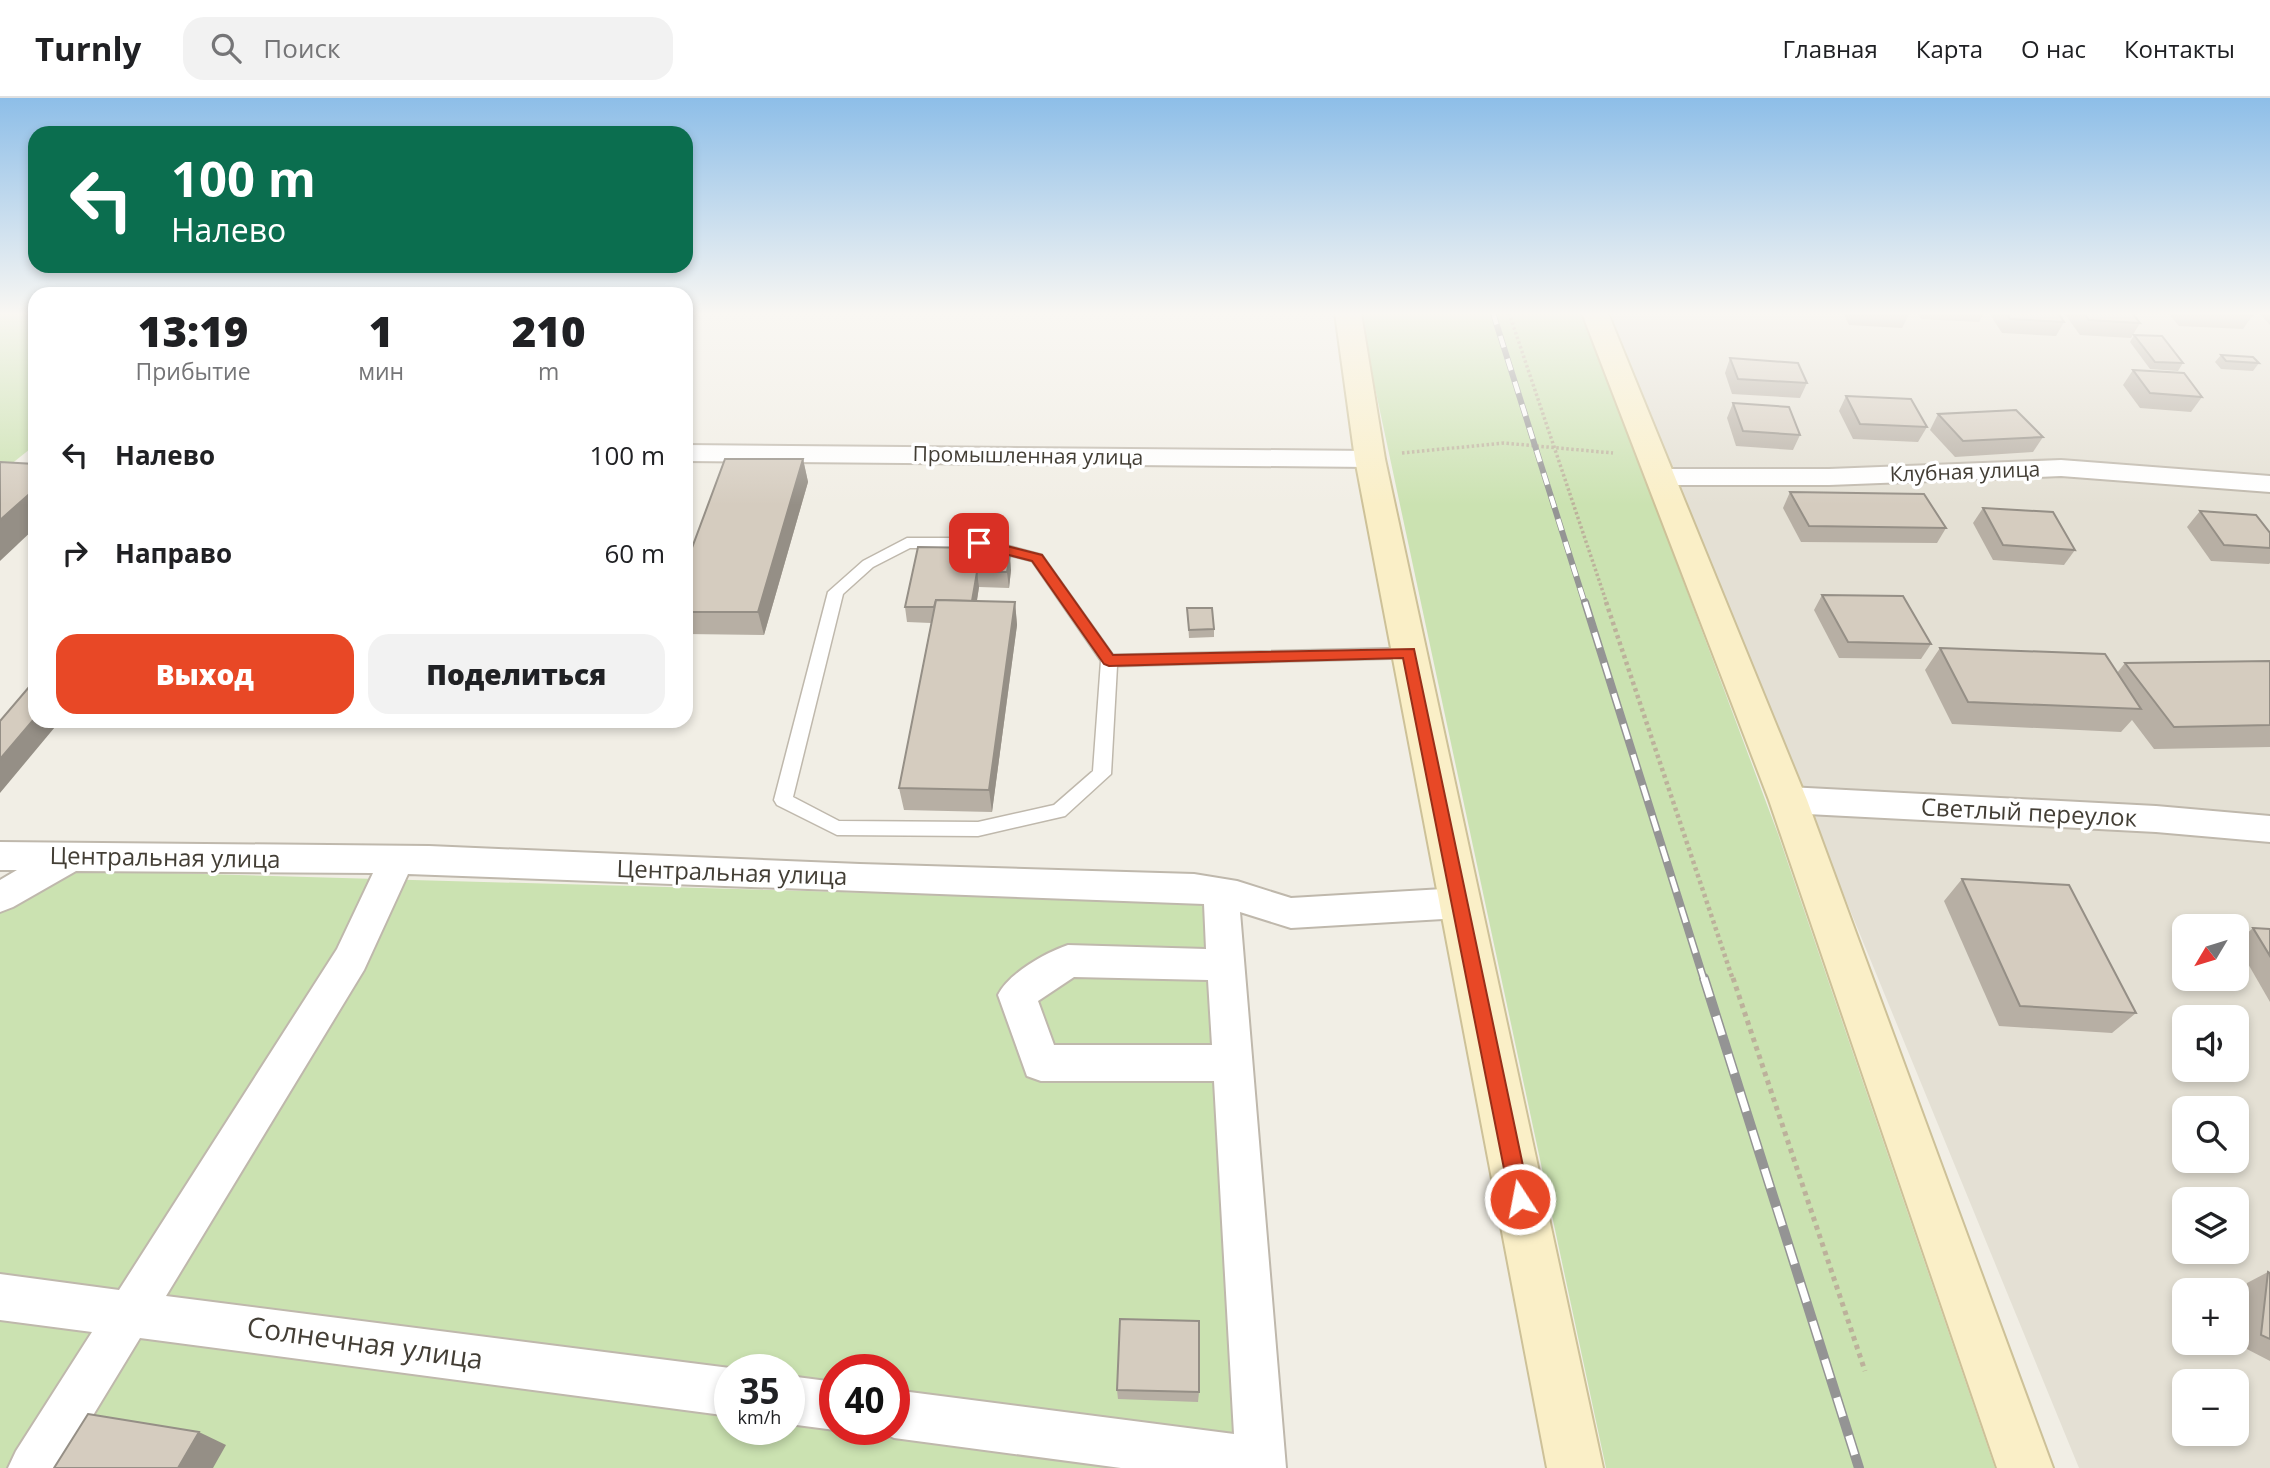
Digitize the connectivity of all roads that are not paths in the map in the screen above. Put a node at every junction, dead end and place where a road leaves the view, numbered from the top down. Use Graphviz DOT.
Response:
graph roads {
  1 [pos="1358,377"];
  2 [pos="1620,377"];
  3 [pos="693,453"];
  4 [pos="1370,458"];
  5 [pos="1656,466"];
  6 [pos="2260,483"];
  7 [pos="2270,505"];
  8 [pos="1409,653"];
  9 [pos="1109,661"];
  10 [pos="1788,800"];
  11 [pos="2270,829"];
  12 [pos="0,856"];
  13 [pos="70,857"];
  14 [pos="397,860"];
  15 [pos="1221,893"];
  16 [pos="0,897"];
  17 [pos="1460,903"];
  18 [pos="1226,965"];
  19 [pos="1233,1063"];
  20 [pos="0,1297"];
  21 [pos="132,1312"];
  22 [pos="714,1390"];
  23 [pos="910,1416"];
  24 [pos="1264,1466"];
  25 [pos="33,1468"];
  26 [pos="1575,1468"];
  27 [pos="2025,1468"];
  1 -- 4 [label="street"];
  2 -- 5 [label="street"];
  3 -- 4 [label="street, Промышленная улица"];
  4 -- 8 [label="street"];
  5 -- 6 [label="street, Клубная улица"];
  5 -- 10 [label="street"];
  6 -- 7 [label="street"];
  8 -- 9 [label="lane"];
  8 -- 17 [label="street"];
  9 -- 9 [label="lane"];
  10 -- 11 [label="street, Светлый переулок"];
  10 -- 27 [label="street"];
  12 -- 13 [label="street, Центральная улица"];
  13 -- 14 [label="street, Центральная улица"];
  13 -- 16 [label="street"];
  14 -- 15 [label="street, Центральная улица"];
  14 -- 21 [label="street"];
  15 -- 17 [label="street, Центральная улица"];
  15 -- 18 [label="street"];
  17 -- 26 [label="street"];
  18 -- 19 [label="street"];
  18 -- 19 [label="street"];
  19 -- 24 [label="street"];
  20 -- 21 [label="street, Солнечная улица"];
  21 -- 22 [label="street, Солнечная улица"];
  21 -- 25 [label="street"];
  23 -- 24 [label="street"];
}
